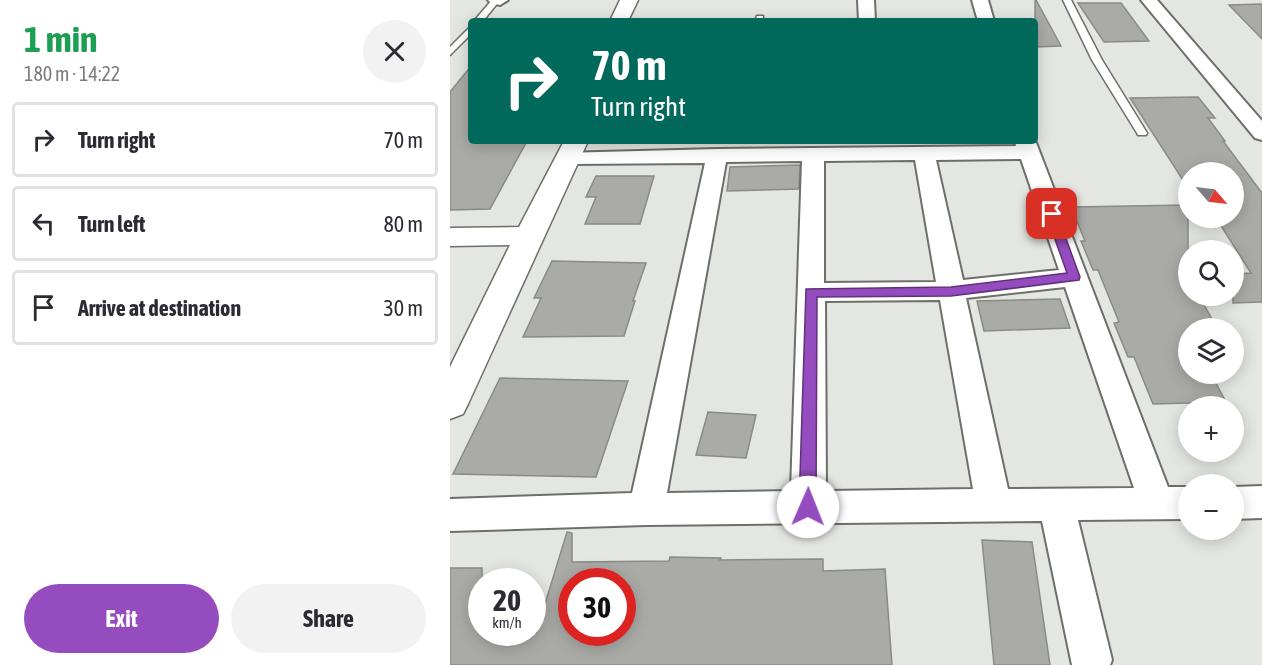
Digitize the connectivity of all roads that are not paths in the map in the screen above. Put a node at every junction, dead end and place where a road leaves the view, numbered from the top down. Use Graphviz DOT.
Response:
graph roads {
  1 [pos="498,0"];
  2 [pos="629,0"];
  3 [pos="642,0"];
  4 [pos="866,0"];
  5 [pos="980,0"];
  6 [pos="1067,0"];
  7 [pos="1149,0"];
  8 [pos="481,18"];
  9 [pos="620,18"];
  10 [pos="633,18"];
  11 [pos="867,18"];
  12 [pos="985,18"];
  13 [pos="468,32"];
  14 [pos="450,52"];
  15 [pos="1142,133"];
  16 [pos="1262,134"];
  17 [pos="568,146"];
  18 [pos="1027,146"];
  19 [pos="924,153"];
  20 [pos="813,154"];
  21 [pos="717,155"];
  22 [pos="520,236"];
  23 [pos="450,237"];
  24 [pos="1074,277"];
  25 [pos="951,291"];
  26 [pos="811,292"];
  27 [pos="450,361"];
  28 [pos="450,405"];
  29 [pos="1262,502"];
  30 [pos="1172,503"];
  31 [pos="1244,503"];
  32 [pos="1057,505"];
  33 [pos="994,506"];
  34 [pos="808,507"];
  35 [pos="646,509"];
  36 [pos="450,514"];
  37 [pos="1091,660"];
  1 -- 8 [label="lane"];
  2 -- 9 [label="street"];
  3 -- 10 [label="street"];
  4 -- 11 [label="street"];
  5 -- 12 [label="street"];
  6 -- 15 [label="lane"];
  7 -- 16 [label="street"];
  13 -- 14 [label="lane"];
  17 -- 21 [label="street"];
  17 -- 22 [label="street"];
  18 -- 19 [label="street"];
  18 -- 24 [label="street"];
  19 -- 20 [label="street"];
  19 -- 25 [label="street"];
  20 -- 21 [label="street"];
  20 -- 26 [label="street"];
  21 -- 35 [label="street"];
  22 -- 23 [label="street"];
  22 -- 27 [label="street"];
  22 -- 28 [label="street"];
  24 -- 25 [label="street"];
  24 -- 30 [label="street"];
  25 -- 26 [label="street"];
  25 -- 33 [label="street"];
  26 -- 34 [label="street"];
  29 -- 31 [label="street"];
  30 -- 32 [label="street"];
  32 -- 33 [label="street"];
  32 -- 37 [label="street"];
  33 -- 34 [label="street"];
  34 -- 35 [label="street"];
  35 -- 36 [label="street"];
}
